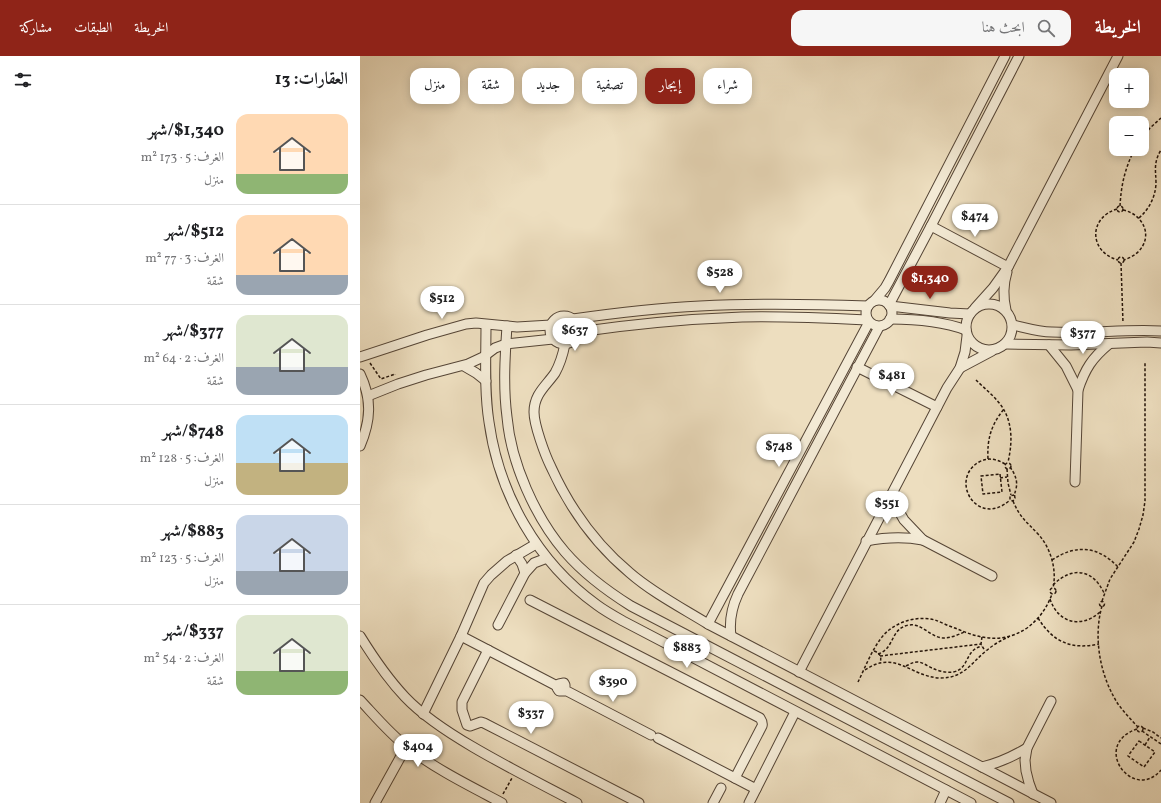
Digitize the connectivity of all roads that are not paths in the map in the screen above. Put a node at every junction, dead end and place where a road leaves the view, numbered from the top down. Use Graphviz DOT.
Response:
graph roads {
  1 [pos="1006,56"];
  2 [pos="1019,56"];
  3 [pos="1118,56"];
  4 [pos="931,226"];
  5 [pos="1008,267"];
  6 [pos="871,303"];
  7 [pos="889,305"];
  8 [pos="1006,310"];
  9 [pos="972,311"];
  10 [pos="573,319"];
  11 [pos="890,319"];
  12 [pos="868,321"];
  13 [pos="486,325"];
  14 [pos="551,325"];
  15 [pos="1013,325"];
  16 [pos="507,326"];
  17 [pos="879,326"];
  18 [pos="1161,331"];
  19 [pos="578,332"];
  20 [pos="966,333"];
  21 [pos="553,339"];
  22 [pos="1161,343"];
  23 [pos="506,344"];
  24 [pos="565,344"];
  25 [pos="1109,344"];
  26 [pos="1049,345"];
  27 [pos="1002,346"];
  28 [pos="486,355"];
  29 [pos="360,357"];
  30 [pos="464,366"];
  31 [pos="857,367"];
  32 [pos="960,368"];
  33 [pos="360,374"];
  34 [pos="486,381"];
  35 [pos="1078,390"];
  36 [pos="368,396"];
  37 [pos="936,408"];
  38 [pos="360,446"];
  39 [pos="1075,482"];
  40 [pos="890,496"];
  41 [pos="923,540"];
  42 [pos="866,542"];
  43 [pos="536,544"];
  44 [pos="516,555"];
  45 [pos="547,558"];
  46 [pos="525,574"];
  47 [pos="992,576"];
  48 [pos="530,600"];
  49 [pos="708,624"];
  50 [pos="498,625"];
  51 [pos="677,630"];
  52 [pos="360,636"];
  53 [pos="461,636"];
  54 [pos="731,636"];
  55 [pos="669,646"];
  56 [pos="488,650"];
  57 [pos="798,672"];
  58 [pos="360,700"];
  59 [pos="1051,701"];
  60 [pos="795,712"];
  61 [pos="423,714"];
  62 [pos="406,746"];
  63 [pos="1027,748"];
  64 [pos="982,767"];
  65 [pos="735,778"];
  66 [pos="721,788"];
  67 [pos="756,789"];
  68 [pos="946,790"];
  69 [pos="1033,794"];
  70 [pos="501,802"];
  71 [pos="375,803"];
  72 [pos="578,803"];
  73 [pos="639,803"];
  74 [pos="713,803"];
  75 [pos="749,803"];
  76 [pos="940,803"];
  77 [pos="971,803"];
  78 [pos="1009,803"];
  79 [pos="1051,803"];
  1 -- 6 [label="street"];
  2 -- 4 [label="street"];
  3 -- 5 [label="street"];
  4 -- 5 [label="street"];
  4 -- 7 [label="street"];
  5 -- 8 [label="street"];
  5 -- 9 [label="street"];
  6 -- 7 [label="street"];
  6 -- 10 [label="street"];
  6 -- 12 [label="street"];
  7 -- 9 [label="street"];
  7 -- 11 [label="street"];
  8 -- 9 [label="street"];
  8 -- 15 [label="street"];
  9 -- 20 [label="street"];
  10 -- 14 [label="street"];
  10 -- 19 [label="street"];
  11 -- 17 [label="street"];
  11 -- 20 [label="street"];
  12 -- 17 [label="street"];
  12 -- 19 [label="street"];
  12 -- 49 [label="street"];
  13 -- 16 [label="street"];
  13 -- 28 [label="street"];
  13 -- 29 [label="street"];
  14 -- 16 [label="street"];
  14 -- 21 [label="street"];
  15 -- 18 [label="street"];
  15 -- 27 [label="street"];
  16 -- 23 [label="street"];
  17 -- 31 [label="street"];
  19 -- 24 [label="street"];
  20 -- 27 [label="street"];
  20 -- 32 [label="street"];
  21 -- 23 [label="street"];
  21 -- 24 [label="street"];
  22 -- 25 [label="street"];
  23 -- 28 [label="street"];
  23 -- 51 [label="street"];
  24 -- 49 [label="street"];
  25 -- 26 [label="street"];
  25 -- 35 [label="street"];
  26 -- 27 [label="street"];
  26 -- 35 [label="street"];
  27 -- 32 [label="street"];
  28 -- 30 [label="street"];
  28 -- 34 [label="street"];
  30 -- 34 [label="street"];
  30 -- 36 [label="street"];
  31 -- 37 [label="street"];
  31 -- 54 [label="street"];
  32 -- 37 [label="street"];
  33 -- 36 [label="street"];
  34 -- 43 [label="street"];
  35 -- 39 [label="street"];
  36 -- 38 [label="street"];
  37 -- 40 [label="street"];
  40 -- 41 [label="street"];
  40 -- 42 [label="street"];
  41 -- 42 [label="street"];
  41 -- 47 [label="street"];
  42 -- 57 [label="street"];
  43 -- 44 [label="street"];
  43 -- 45 [label="street"];
  44 -- 46 [label="street"];
  44 -- 53 [label="street"];
  45 -- 46 [label="street"];
  45 -- 55 [label="street"];
  46 -- 50 [label="street"];
  48 -- 65 [label="street"];
  49 -- 54 [label="street"];
  51 -- 55 [label="street"];
  51 -- 78 [label="street"];
  52 -- 61 [label="street"];
  53 -- 56 [label="street"];
  53 -- 61 [label="street"];
  54 -- 57 [label="street"];
  55 -- 60 [label="street"];
  56 -- 65 [label="street"];
  56 -- 73 [label="street"];
  57 -- 64 [label="street"];
  58 -- 62 [label="street"];
  59 -- 63 [label="street"];
  60 -- 67 [label="street"];
  60 -- 68 [label="street"];
  61 -- 72 [label="street"];
  62 -- 70 [label="street"];
  62 -- 71 [label="street"];
  63 -- 64 [label="street"];
  63 -- 69 [label="street"];
  64 -- 69 [label="street"];
  65 -- 67 [label="street"];
  66 -- 74 [label="street"];
  67 -- 75 [label="street"];
  68 -- 76 [label="street"];
  68 -- 77 [label="street"];
  69 -- 79 [label="street"];
}
